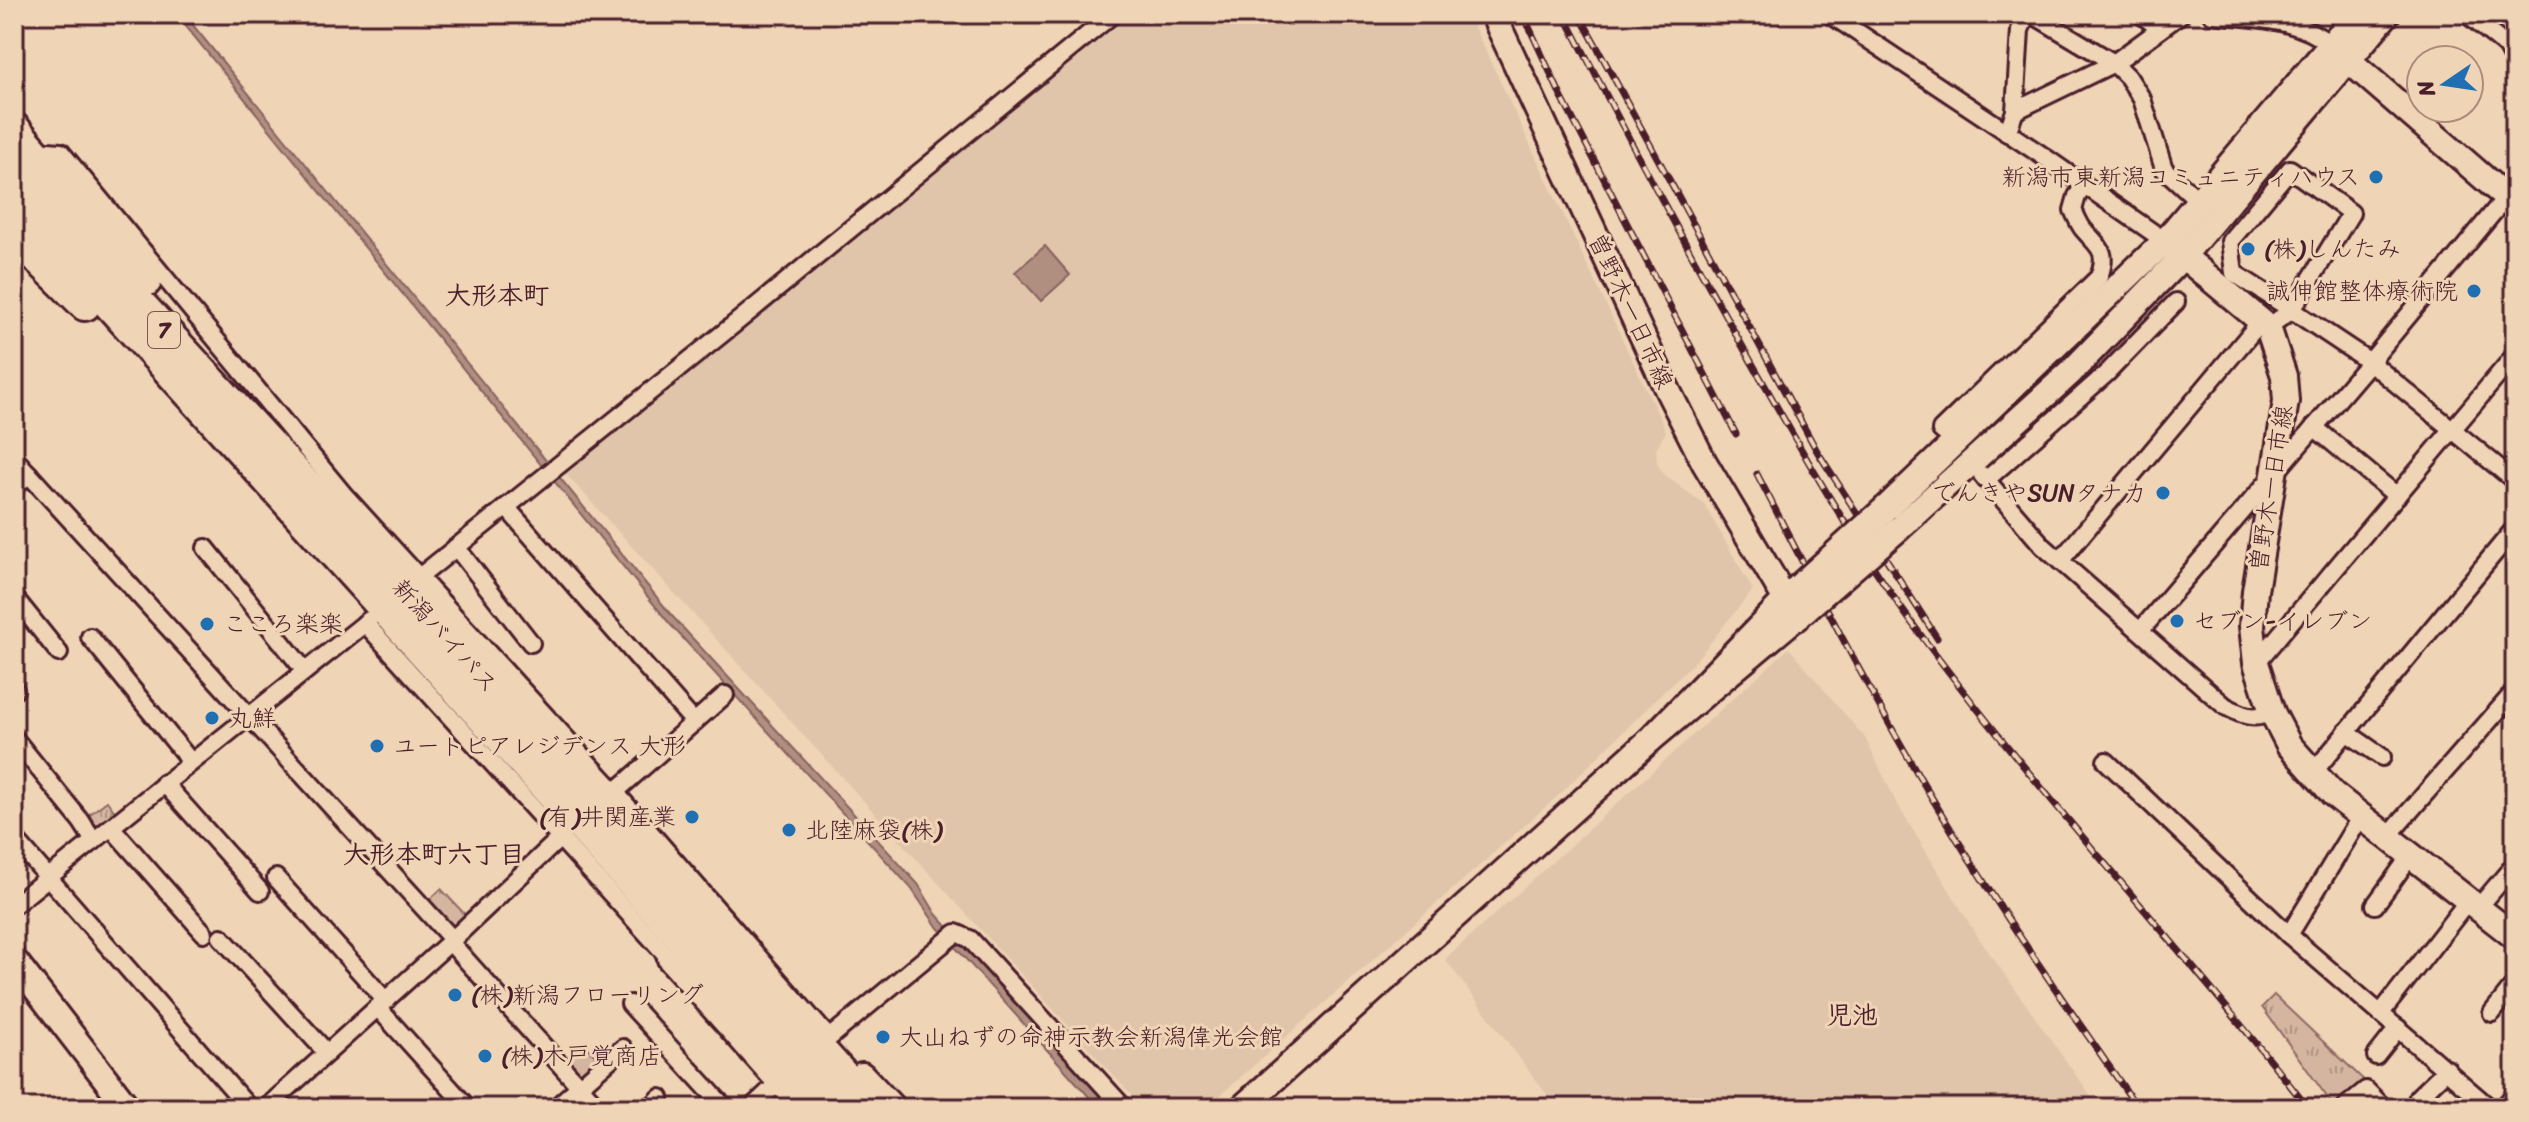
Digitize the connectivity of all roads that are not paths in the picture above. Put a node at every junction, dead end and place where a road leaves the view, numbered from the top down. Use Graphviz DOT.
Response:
graph roads {
  1 [pos="1493,14"];
  2 [pos="1830,14"];
  3 [pos="2030,14"];
  4 [pos="2141,14"];
  5 [pos="2181,14"];
  6 [pos="2212,14"];
  7 [pos="2357,14"];
  8 [pos="2387,14"];
  9 [pos="2467,14"];
  10 [pos="2495,14"];
  11 [pos="1104,17"];
  12 [pos="2484,27"];
  13 [pos="2160,29"];
  14 [pos="2340,52"];
  15 [pos="2515,62"];
  16 [pos="2114,63"];
  17 [pos="2015,111"];
  18 [pos="2007,133"];
  19 [pos="20,148"];
  20 [pos="2085,185"];
  21 [pos="14,199"];
  22 [pos="2198,200"];
  23 [pos="2510,201"];
  24 [pos="14,235"];
  25 [pos="2174,249"];
  26 [pos="2176,302"];
  27 [pos="2292,310"];
  28 [pos="2265,324"];
  29 [pos="2515,355"];
  30 [pos="2370,362"];
  31 [pos="2314,427"];
  32 [pos="2453,429"];
  33 [pos="1946,434"];
  34 [pos="14,458"];
  35 [pos="2274,472"];
  36 [pos="29,474"];
  37 [pos="2515,481"];
  38 [pos="14,487"];
  39 [pos="2397,496"];
  40 [pos="284,500"];
  41 [pos="506,507"];
  42 [pos="2515,528"];
  43 [pos="456,547"];
  44 [pos="206,548"];
  45 [pos="2060,561"];
  46 [pos="418,578"];
  47 [pos="14,597"];
  48 [pos="1796,604"];
  49 [pos="2141,630"];
  50 [pos="90,637"];
  51 [pos="531,643"];
  52 [pos="59,653"];
  53 [pos="2256,663"];
  54 [pos="305,671"];
  55 [pos="2515,691"];
  56 [pos="725,695"];
  57 [pos="2272,712"];
  58 [pos="249,716"];
  59 [pos="694,722"];
  60 [pos="2346,732"];
  61 [pos="14,738"];
  62 [pos="2382,757"];
  63 [pos="2106,761"];
  64 [pos="191,762"];
  65 [pos="2312,774"];
  66 [pos="164,783"];
  67 [pos="615,792"];
  68 [pos="2360,818"];
  69 [pos="111,827"];
  70 [pos="2388,836"];
  71 [pos="14,838"];
  72 [pos="560,838"];
  73 [pos="94,841"];
  74 [pos="2411,855"];
  75 [pos="2515,864"];
  76 [pos="276,878"];
  77 [pos="47,879"];
  78 [pos="260,891"];
  79 [pos="2473,904"];
  80 [pos="14,905"];
  81 [pos="2375,905"];
  82 [pos="2289,935"];
  83 [pos="2515,937"];
  84 [pos="451,941"];
  85 [pos="670,959"];
  86 [pos="14,960"];
  87 [pos="2515,984"];
  88 [pos="630,1004"];
  89 [pos="382,1005"];
  90 [pos="2381,1013"];
  91 [pos="2492,1013"];
  92 [pos="2398,1028"];
  93 [pos="829,1038"];
  94 [pos="623,1048"];
  95 [pos="327,1053"];
  96 [pos="2376,1056"];
  97 [pos="2447,1069"];
  98 [pos="780,1081"];
  99 [pos="580,1086"];
  100 [pos="2515,1094"];
  101 [pos="2418,1097"];
  102 [pos="124,1106"];
  103 [pos="2483,1106"];
  104 [pos="249,1108"];
  105 [pos="266,1108"];
  106 [pos="468,1108"];
  107 [pos="555,1108"];
  108 [pos="599,1108"];
  109 [pos="725,1108"];
  110 [pos="751,1108"];
  111 [pos="803,1108"];
  112 [pos="835,1108"];
  113 [pos="873,1108"];
  114 [pos="893,1108"];
  115 [pos="1124,1108"];
  116 [pos="1242,1108"];
  117 [pos="2344,1108"];
  118 [pos="2384,1108"];
  119 [pos="2503,1108"];
  1 -- 48 [label="street, 曽野木一日市線"];
  2 -- 18 [label="street"];
  3 -- 16 [label="street"];
  3 -- 17 [label="street"];
  4 -- 13 [label="street"];
  5 -- 13 [label="street"];
  6 -- 14 [label="street"];
  7 -- 14 [label="street"];
  8 -- 14 [label="street"];
  9 -- 12 [label="street"];
  10 -- 12 [label="street"];
  11 -- 41 [label="street"];
  12 -- 15 [label="street"];
  13 -- 16 [label="street"];
  14 -- 22 [label="street"];
  14 -- 23 [label="street"];
  14 -- 25 [label="street"];
  16 -- 17 [label="street"];
  16 -- 22 [label="street"];
  17 -- 18 [label="street"];
  18 -- 20 [label="street"];
  19 -- 46 [label="street"];
  19 -- 113 [label="highway, 新潟バイパス"];
  20 -- 25 [label="street"];
  20 -- 33 [label="street"];
  21 -- 40 [label="highway, 新潟バイパス / 7"];
  22 -- 25 [label="street"];
  23 -- 30 [label="street"];
  24 -- 40 [label="highway"];
  25 -- 28 [label="street"];
  25 -- 48 [label="street, bridge"];
  26 -- 45 [label="street"];
  27 -- 27 [label="street"];
  27 -- 28 [label="street"];
  27 -- 30 [label="street"];
  28 -- 35 [label="street, 曽野木一日市線"];
  28 -- 45 [label="street"];
  29 -- 32 [label="street"];
  30 -- 31 [label="street"];
  30 -- 32 [label="street"];
  31 -- 35 [label="street"];
  31 -- 39 [label="street"];
  32 -- 37 [label="street"];
  32 -- 39 [label="street"];
  34 -- 36 [label="street"];
  35 -- 49 [label="street"];
  35 -- 53 [label="street, 曽野木一日市線"];
  36 -- 38 [label="street"];
  36 -- 58 [label="street"];
  39 -- 53 [label="street"];
  40 -- 112 [label="highway, 新潟バイパス / 7"];
  41 -- 43 [label="street"];
  41 -- 59 [label="street"];
  42 -- 60 [label="street"];
  43 -- 46 [label="street"];
  43 -- 51 [label="street"];
  44 -- 54 [label="street"];
  45 -- 49 [label="street"];
  46 -- 67 [label="street"];
  47 -- 52 [label="street"];
  48 -- 116 [label="street"];
  49 -- 57 [label="street"];
  50 -- 64 [label="street"];
  53 -- 57 [label="street, 曽野木一日市線"];
  54 -- 58 [label="street"];
  54 -- 72 [label="street"];
  55 -- 70 [label="street"];
  56 -- 59 [label="street"];
  57 -- 65 [label="street, 曽野木一日市線"];
  58 -- 64 [label="street"];
  58 -- 84 [label="street"];
  59 -- 67 [label="street"];
  60 -- 62 [label="street"];
  60 -- 65 [label="street"];
  61 -- 73 [label="street"];
  63 -- 82 [label="street"];
  64 -- 66 [label="street"];
  65 -- 68 [label="street, 曽野木一日市線"];
  66 -- 69 [label="street"];
  66 -- 78 [label="street"];
  67 -- 93 [label="street"];
  68 -- 70 [label="street, 曽野木一日市線"];
  68 -- 82 [label="street"];
  69 -- 73 [label="street"];
  69 -- 95 [label="street"];
  70 -- 74 [label="street, 曽野木一日市線"];
  71 -- 77 [label="street"];
  72 -- 84 [label="street"];
  72 -- 85 [label="street"];
  73 -- 77 [label="street"];
  74 -- 79 [label="street, 曽野木一日市線"];
  74 -- 81 [label="street"];
  75 -- 79 [label="street"];
  76 -- 89 [label="street"];
  77 -- 80 [label="street"];
  77 -- 104 [label="street"];
  79 -- 83 [label="street, 曽野木一日市線"];
  79 -- 90 [label="street"];
  82 -- 90 [label="street"];
  84 -- 89 [label="street"];
  84 -- 99 [label="street"];
  85 -- 98 [label="street"];
  86 -- 102 [label="street"];
  87 -- 91 [label="street"];
  88 -- 109 [label="street"];
  89 -- 95 [label="street"];
  89 -- 106 [label="street"];
  90 -- 92 [label="street"];
  92 -- 96 [label="street"];
  92 -- 97 [label="street"];
  93 -- 114 [label="street"];
  93 -- 115 [label="street"];
  94 -- 99 [label="street"];
  95 -- 105 [label="street"];
  97 -- 101 [label="street"];
  97 -- 103 [label="street"];
  98 -- 110 [label="street"];
  98 -- 111 [label="street"];
  99 -- 107 [label="street"];
  99 -- 108 [label="street"];
  100 -- 119 [label="street"];
  117 -- 118 [label="street"];
}
